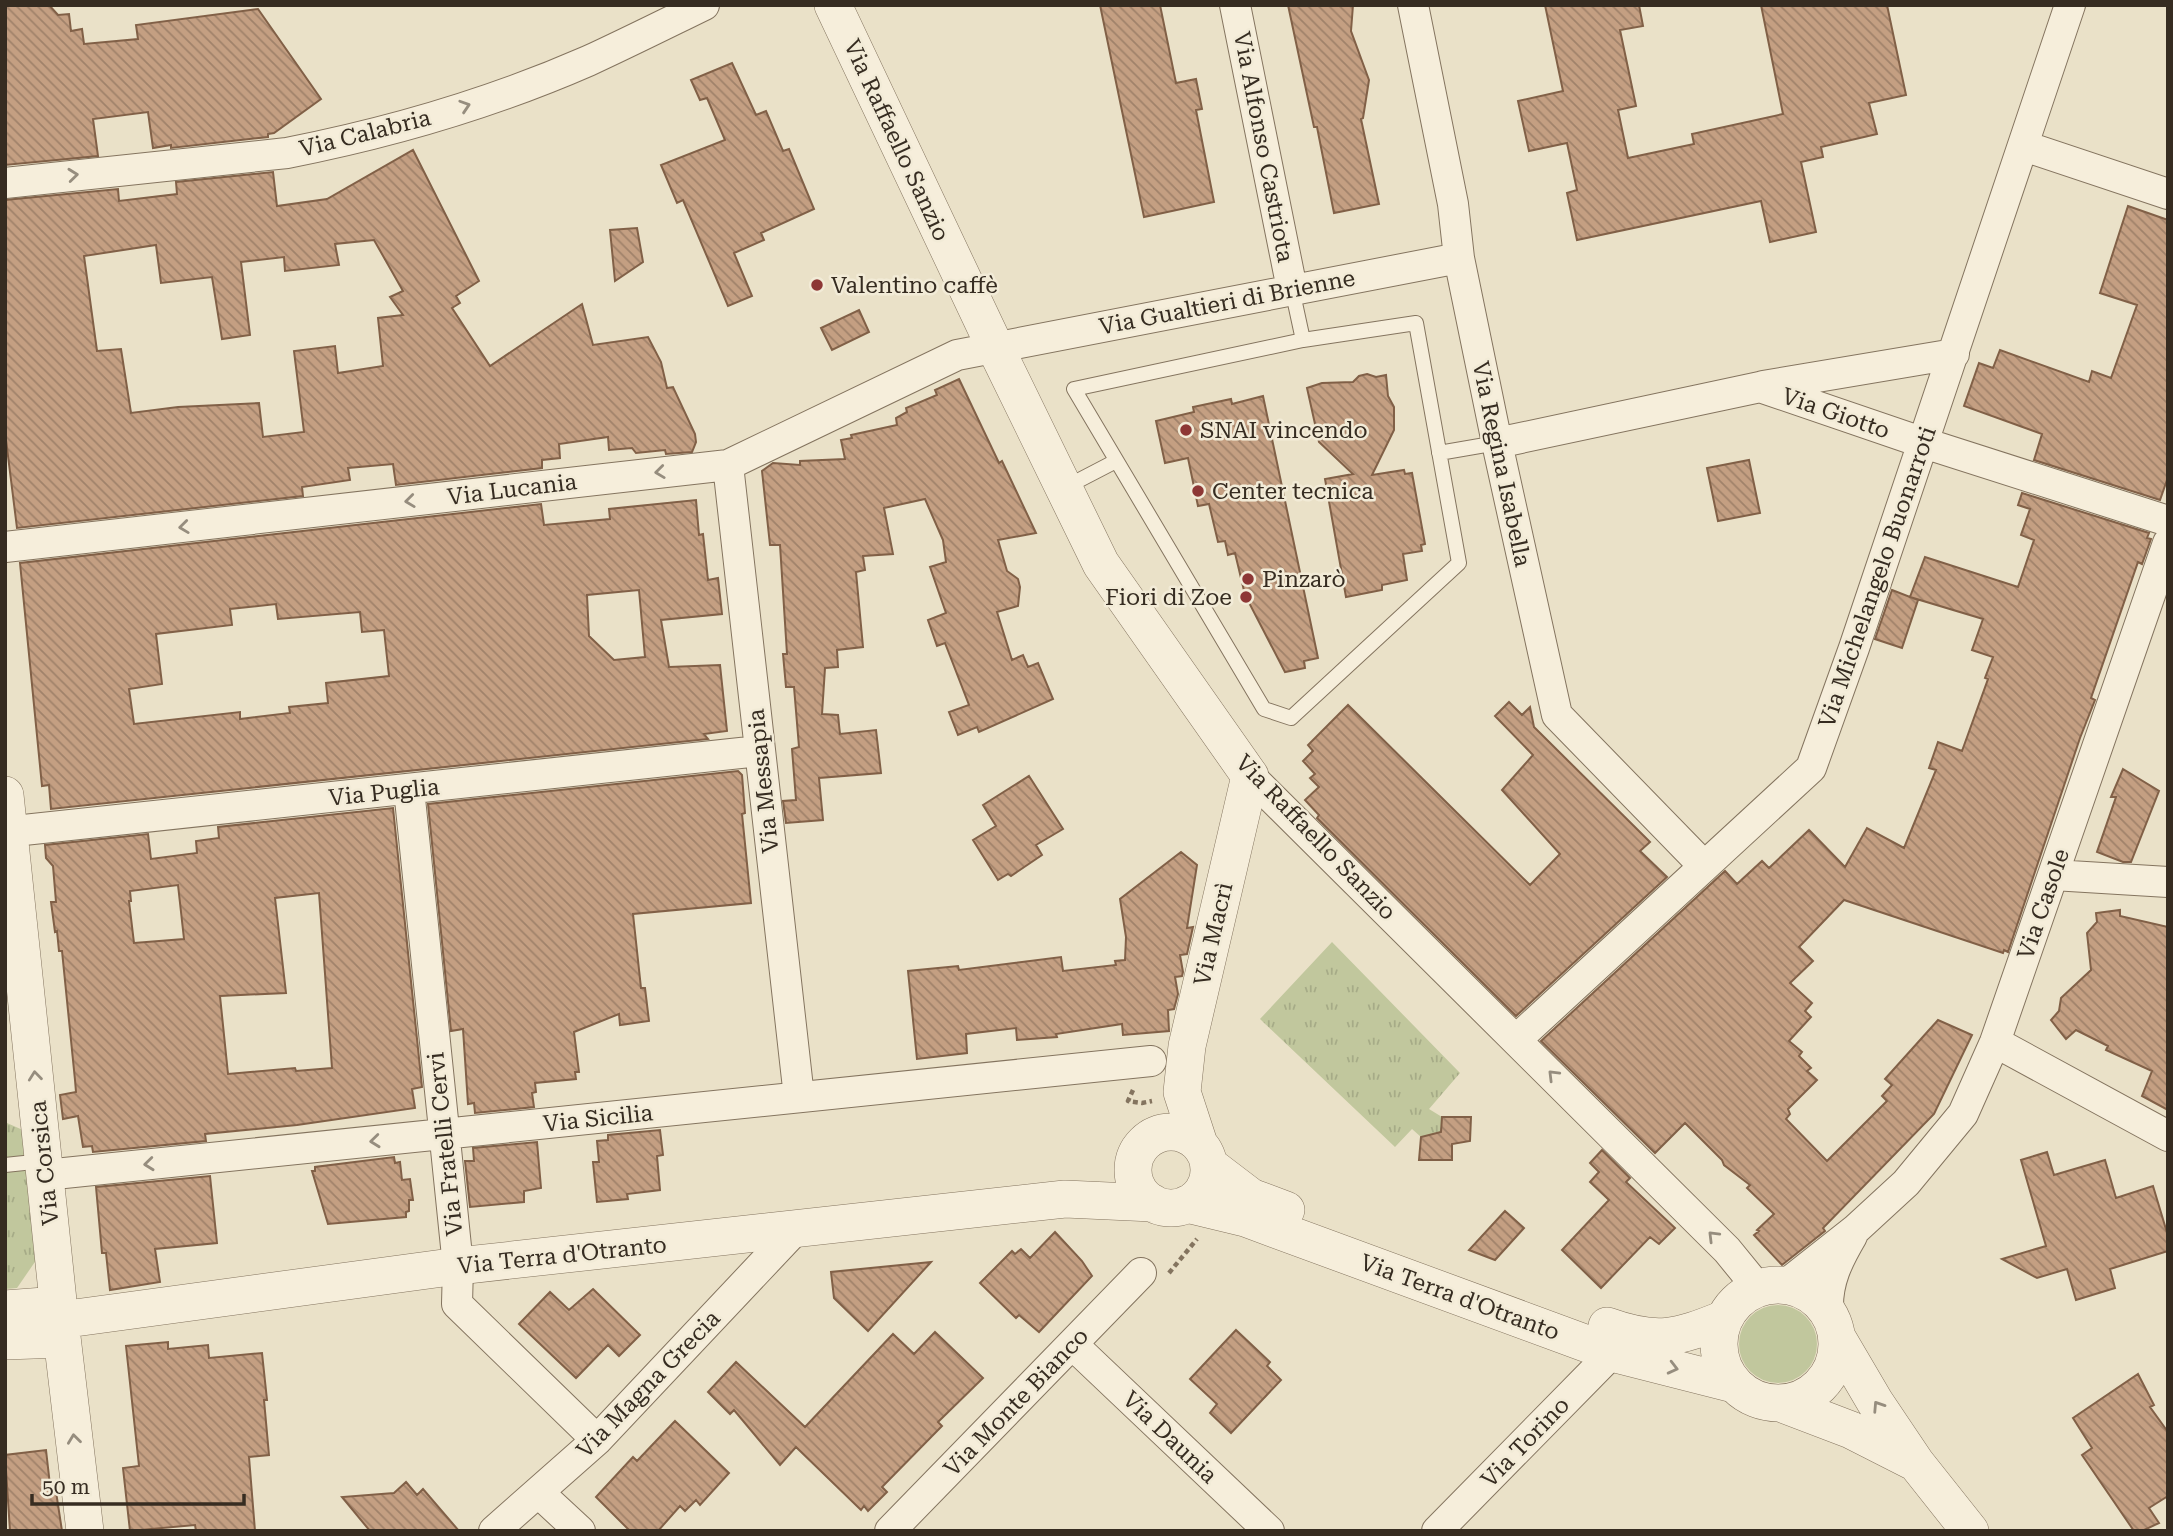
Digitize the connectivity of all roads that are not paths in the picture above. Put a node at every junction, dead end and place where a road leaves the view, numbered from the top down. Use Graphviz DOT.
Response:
graph roads {
  1 [pos="704,5"];
  2 [pos="833,5"];
  3 [pos="1235,5"];
  4 [pos="1413,5"];
  5 [pos="2070,5"];
  6 [pos="2024,146"];
  7 [pos="5,183"];
  8 [pos="2168,194"];
  9 [pos="1459,258"];
  10 [pos="1292,289"];
  11 [pos="1303,340"];
  12 [pos="995,347"];
  13 [pos="1954,354"];
  14 [pos="1760,387"];
  15 [pos="1497,443"];
  16 [pos="1924,443"];
  17 [pos="1439,453"];
  18 [pos="1116,461"];
  19 [pos="728,465"];
  20 [pos="1064,488"];
  21 [pos="2168,521"];
  22 [pos="2168,543"];
  23 [pos="5,547"];
  24 [pos="759,751"];
  25 [pos="1250,776"];
  26 [pos="409,789"];
  27 [pos="5,796"];
  28 [pos="7,832"];
  29 [pos="1704,866"];
  30 [pos="2053,875"];
  31 [pos="2168,882"];
  32 [pos="1517,1039"];
  33 [pos="1995,1042"];
  34 [pos="1152,1061"];
  35 [pos="1182,1092"];
  36 [pos="799,1097"];
  37 [pos="443,1134"];
  38 [pos="2168,1136"];
  39 [pos="1145,1149"];
  40 [pos="1204,1155"];
  41 [pos="5,1165"];
  42 [pos="45,1168"];
  43 [pos="1065,1199"];
  44 [pos="1187,1206"];
  45 [pos="796,1229"];
  46 [pos="1856,1229"];
  47 [pos="458,1266"];
  48 [pos="1141,1273"];
  49 [pos="1771,1286"];
  50 [pos="5,1309"];
  51 [pos="1724,1319"];
  52 [pos="60,1321"];
  53 [pos="1833,1325"];
  54 [pos="5,1341"];
  55 [pos="1072,1344"];
  56 [pos="1612,1353"];
  57 [pos="1734,1384"];
  58 [pos="1783,1404"];
  59 [pos="597,1440"];
  60 [pos="1916,1463"];
  61 [pos="539,1493"];
  62 [pos="85,1531"];
  63 [pos="494,1531"];
  64 [pos="580,1531"];
  65 [pos="890,1531"];
  66 [pos="1269,1531"];
  67 [pos="1437,1531"];
  68 [pos="1970,1531"];
  7 -- 1 [label="street, Via Calabria, one-way"];
  2 -- 12 [label="street, Via Raffaello Sanzio"];
  3 -- 10 [label="street, Via Alfonso Castriota"];
  4 -- 9 [label="street, Via Regina Isabella"];
  5 -- 6 [label="street, Via Michelangelo Buonarroti"];
  6 -- 8 [label="street"];
  6 -- 13 [label="street, Via Michelangelo Buonarroti"];
  9 -- 10 [label="street, Via Gualtieri di Brienne"];
  9 -- 15 [label="street, Via Regina Isabella"];
  10 -- 11 [label="lane"];
  10 -- 12 [label="street, Via Gualtieri di Brienne"];
  11 -- 17 [label="lane"];
  11 -- 18 [label="lane"];
  12 -- 19 [label="street, Via Lucania"];
  12 -- 20 [label="street, Via Raffaello Sanzio"];
  13 -- 14 [label="street"];
  13 -- 16 [label="street, Via Michelangelo Buonarroti"];
  14 -- 15 [label="street, Via Giotto"];
  14 -- 16 [label="street, Via Giotto"];
  15 -- 17 [label="lane"];
  15 -- 29 [label="street, Via Regina Isabella"];
  16 -- 21 [label="street, Via Giotto"];
  16 -- 29 [label="street, Via Michelangelo Buonarroti"];
  17 -- 18 [label="lane"];
  18 -- 20 [label="lane"];
  19 -- 23 [label="street, Via Lucania, one-way"];
  19 -- 24 [label="street, Via Messapia"];
  20 -- 25 [label="street, Via Raffaello Sanzio"];
  22 -- 30 [label="street, Via Casole"];
  24 -- 26 [label="street, Via Puglia"];
  24 -- 36 [label="street, Via Messapia"];
  25 -- 32 [label="street, Via Raffaello Sanzio"];
  25 -- 35 [label="street, Via Macrì"];
  26 -- 28 [label="street, Via Puglia"];
  26 -- 37 [label="street, Via Fratelli Cervi"];
  27 -- 28 [label="street, Via Corsica"];
  42 -- 28 [label="street, Via Corsica, one-way"];
  29 -- 32 [label="street, Via Michelangelo Buonarroti"];
  30 -- 31 [label="street"];
  30 -- 33 [label="street, Via Casole"];
  49 -- 32 [label="street, Via Raffaello Sanzio, one-way"];
  33 -- 38 [label="street"];
  33 -- 46 [label="street, Via Casole"];
  34 -- 36 [label="street, Via Sicilia"];
  35 -- 39 [label="street, Via Macrì"];
  35 -- 40 [label="street, Via Macrì"];
  36 -- 37 [label="street, Via Sicilia"];
  37 -- 42 [label="street, Via Sicilia, one-way"];
  37 -- 47 [label="street, Via Fratelli Cervi"];
  39 -- 40 [label="street"];
  39 -- 43 [label="street, Via Terra d'Otranto"];
  39 -- 44 [label="street"];
  40 -- 44 [label="street"];
  40 -- 51 [label="street, Via Terra d'Otranto"];
  41 -- 42 [label="lane"];
  42 -- 52 [label="street, Via Corsica"];
  43 -- 44 [label="street, Via Terra d'Otranto"];
  43 -- 45 [label="street, Via Terra d'Otranto"];
  44 -- 56 [label="street, Via Terra d'Otranto"];
  45 -- 47 [label="street, Via Terra d'Otranto"];
  45 -- 59 [label="street, Via Magna Grecia"];
  46 -- 49 [label="street, Via Casole"];
  46 -- 53 [label="street, Via Casole"];
  47 -- 52 [label="street, Via Terra d'Otranto"];
  47 -- 59 [label="street, Via Fratelli Cervi"];
  48 -- 55 [label="street, Via Monte Bianco"];
  49 -- 51 [label="street"];
  49 -- 53 [label="street"];
  50 -- 52 [label="street"];
  51 -- 57 [label="street"];
  52 -- 54 [label="street"];
  62 -- 52 [label="street, Via Corsica, one-way"];
  53 -- 58 [label="street"];
  60 -- 53 [label="street, one-way"];
  55 -- 65 [label="street, Via Monte Bianco"];
  55 -- 66 [label="street, Via Daunia"];
  56 -- 57 [label="street, Via Terra d'Otranto, one-way"];
  56 -- 67 [label="street, Via Torino"];
  57 -- 58 [label="street"];
  58 -- 60 [label="street"];
  59 -- 61 [label="street, Via Magna Grecia"];
  60 -- 68 [label="street"];
  61 -- 63 [label="street, Via Magna Grecia"];
  61 -- 64 [label="street"];
}
